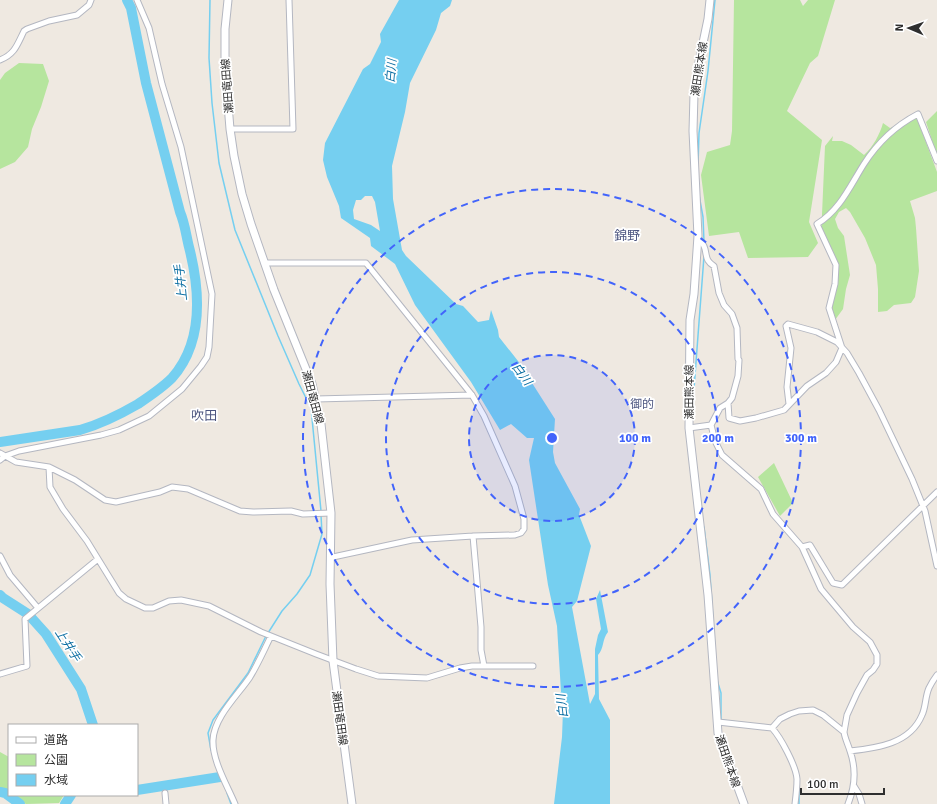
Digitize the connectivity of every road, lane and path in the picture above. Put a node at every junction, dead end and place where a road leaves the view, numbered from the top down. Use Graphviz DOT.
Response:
graph roads {
  1 [pos="91,0"];
  2 [pos="137,0"];
  3 [pos="228,0"];
  4 [pos="289,0"];
  5 [pos="710,0"];
  6 [pos="0,60"];
  7 [pos="230,129"];
  8 [pos="937,160"];
  9 [pos="698,236"];
  10 [pos="264,263"];
  11 [pos="842,348"];
  12 [pos="472,395"];
  13 [pos="316,399"];
  14 [pos="728,403"];
  15 [pos="789,404"];
  16 [pos="712,425"];
  17 [pos="689,428"];
  18 [pos="0,453"];
  19 [pos="5,456"];
  20 [pos="0,460"];
  21 [pos="50,466"];
  22 [pos="937,492"];
  23 [pos="922,507"];
  24 [pos="331,513"];
  25 [pos="473,536"];
  26 [pos="802,547"];
  27 [pos="0,556"];
  28 [pos="98,559"];
  29 [pos="330,559"];
  30 [pos="937,566"];
  31 [pos="38,608"];
  32 [pos="270,635"];
  33 [pos="333,661"];
  34 [pos="484,666"];
  35 [pos="533,666"];
  36 [pos="0,674"];
  37 [pos="937,675"];
  38 [pos="718,722"];
  39 [pos="772,728"];
  40 [pos="844,732"];
  41 [pos="850,751"];
  42 [pos="854,786"];
  43 [pos="165,793"];
  44 [pos="166,804"];
  45 [pos="235,804"];
  46 [pos="352,804"];
  47 [pos="744,804"];
  48 [pos="795,804"];
  49 [pos="848,804"];
  50 [pos="862,804"];
  1 -- 6 [label="street"];
  2 -- 19 [label="street"];
  3 -- 7 [label="main road, 瀬田竜田線"];
  4 -- 7 [label="street"];
  5 -- 9 [label="main road, 瀬田熊本線"];
  7 -- 10 [label="main road, 瀬田竜田線"];
  8 -- 11 [label="street"];
  9 -- 14 [label="street"];
  9 -- 17 [label="main road, 瀬田熊本線"];
  10 -- 12 [label="street"];
  10 -- 13 [label="main road, 瀬田竜田線"];
  11 -- 15 [label="street"];
  11 -- 15 [label="street"];
  11 -- 23 [label="street"];
  12 -- 13 [label="street"];
  12 -- 25 [label="street"];
  13 -- 24 [label="main road, 瀬田竜田線"];
  14 -- 15 [label="street"];
  14 -- 16 [label="street"];
  16 -- 17 [label="street"];
  16 -- 26 [label="street"];
  17 -- 38 [label="main road, 瀬田熊本線"];
  18 -- 19 [label="street"];
  19 -- 20 [label="street"];
  19 -- 21 [label="street"];
  21 -- 24 [label="street"];
  21 -- 28 [label="street"];
  22 -- 23 [label="street"];
  23 -- 26 [label="street"];
  23 -- 30 [label="street"];
  24 -- 29 [label="main road, 瀬田竜田線"];
  25 -- 29 [label="street"];
  25 -- 34 [label="street"];
  26 -- 40 [label="street"];
  27 -- 31 [label="street"];
  28 -- 31 [label="street"];
  28 -- 32 [label="street"];
  29 -- 33 [label="main road, 瀬田竜田線"];
  31 -- 36 [label="street"];
  32 -- 33 [label="street"];
  32 -- 45 [label="street"];
  33 -- 34 [label="street"];
  33 -- 46 [label="main road, 瀬田竜田線"];
  34 -- 35 [label="street"];
  37 -- 41 [label="street"];
  38 -- 39 [label="street"];
  38 -- 47 [label="main road, 瀬田熊本線"];
  39 -- 40 [label="street"];
  39 -- 48 [label="street"];
  40 -- 41 [label="street"];
  41 -- 42 [label="street"];
  42 -- 49 [label="street"];
  42 -- 50 [label="street"];
  43 -- 44 [label="street"];
}
